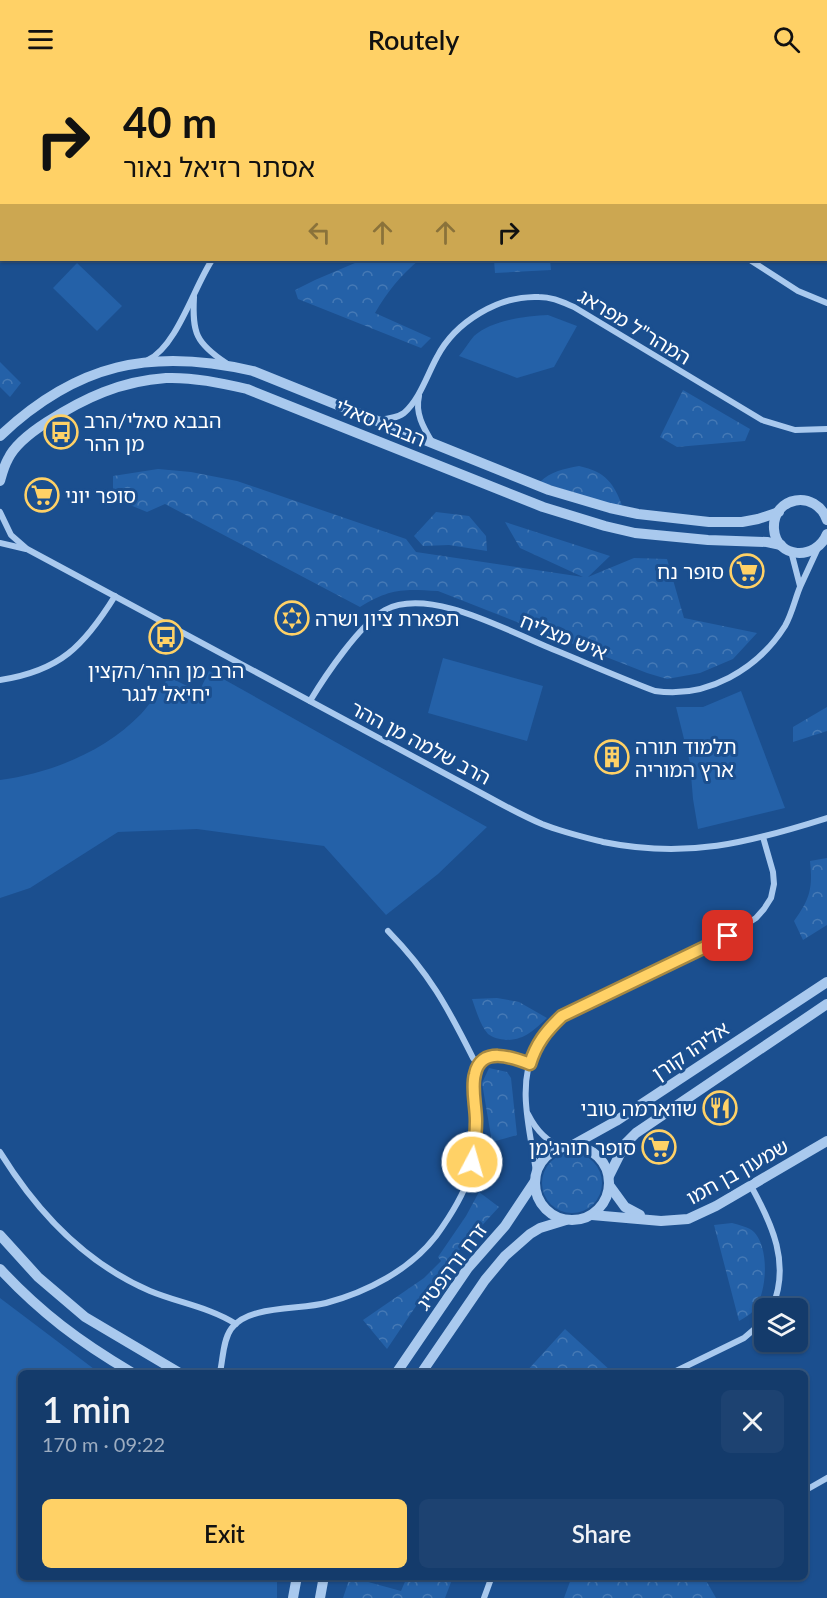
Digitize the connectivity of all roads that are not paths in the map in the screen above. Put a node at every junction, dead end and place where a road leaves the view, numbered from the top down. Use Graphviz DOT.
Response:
graph roads {
  1 [pos="211,261"];
  2 [pos="751,261"];
  3 [pos="194,293"];
  4 [pos="827,303"];
  5 [pos="142,362"];
  6 [pos="230,366"];
  7 [pos="421,389"];
  8 [pos="378,420"];
  9 [pos="827,429"];
  10 [pos="0,436"];
  11 [pos="432,442"];
  12 [pos="0,481"];
  13 [pos="810,501"];
  14 [pos="827,505"];
  15 [pos="0,512"];
  16 [pos="779,512"];
  17 [pos="827,520"];
  18 [pos="824,541"];
  19 [pos="0,543"];
  20 [pos="786,548"];
  21 [pos="27,549"];
  22 [pos="800,587"];
  23 [pos="115,596"];
  24 [pos="0,680"];
  25 [pos="310,701"];
  26 [pos="827,818"];
  27 [pos="763,837"];
  28 [pos="388,931"];
  29 [pos="827,982"];
  30 [pos="827,1004"];
  31 [pos="530,1064"];
  32 [pos="479,1066"];
  33 [pos="526,1111"];
  34 [pos="827,1141"];
  35 [pos="567,1146"];
  36 [pos="0,1152"];
  37 [pos="536,1177"];
  38 [pos="609,1180"];
  39 [pos="751,1186"];
  40 [pos="592,1215"];
  41 [pos="567,1220"];
  42 [pos="661,1221"];
  43 [pos="0,1235"];
  44 [pos="0,1269"];
  45 [pos="774,1298"];
  46 [pos="236,1324"];
  47 [pos="754,1329"];
  48 [pos="128,1370"];
  49 [pos="175,1370"];
  50 [pos="220,1370"];
  51 [pos="398,1370"];
  52 [pos="423,1370"];
  53 [pos="678,1370"];
  54 [pos="827,1478"];
  55 [pos="808,1489"];
  56 [pos="296,1580"];
  57 [pos="323,1580"];
  58 [pos="490,1580"];
  59 [pos="293,1598"];
  60 [pos="320,1598"];
  61 [pos="483,1598"];
  1 -- 3 [label="street"];
  2 -- 4 [label="street"];
  3 -- 5 [label="street"];
  3 -- 6 [label="street"];
  5 -- 6 [label="street, הבבא סאלי"];
  5 -- 10 [label="street, הבבא סאלי"];
  6 -- 8 [label="street, הבבא סאלי"];
  7 -- 8 [label="street, המהר\"ל מפראג"];
  7 -- 9 [label="street, המהר\"ל מפראג"];
  7 -- 11 [label="street, המהר\"ל מפראג"];
  8 -- 11 [label="street, הבבא סאלי"];
  11 -- 16 [label="street, הבבא סאלי"];
  12 -- 20 [label="street, הבבא סאלי"];
  13 -- 14 [label="street"];
  13 -- 16 [label="street, הבבא סאלי"];
  13 -- 17 [label="street"];
  15 -- 21 [label="street"];
  16 -- 20 [label="street"];
  18 -- 20 [label="street, הבבא סאלי"];
  18 -- 22 [label="street, איש מצליח"];
  19 -- 21 [label="street"];
  20 -- 22 [label="street"];
  21 -- 23 [label="street, הרב שלמה מן ההר"];
  22 -- 25 [label="street, איש מצליח"];
  23 -- 24 [label="street"];
  23 -- 25 [label="street, הרב שלמה מן ההר"];
  25 -- 27 [label="street, הרב שלמה מן ההר"];
  26 -- 27 [label="street, הרב שלמה מן ההר"];
  27 -- 31 [label="street"];
  28 -- 32 [label="street"];
  29 -- 35 [label="street, אליהו קורן"];
  30 -- 38 [label="street, אליהו קורן"];
  31 -- 32 [label="street"];
  31 -- 33 [label="street"];
  32 -- 46 [label="street"];
  33 -- 35 [label="street"];
  33 -- 37 [label="street"];
  34 -- 39 [label="street, שמעון בן חמו"];
  35 -- 37 [label="street"];
  35 -- 38 [label="street"];
  36 -- 46 [label="street"];
  37 -- 41 [label="street"];
  37 -- 51 [label="street, זרח ורהפטיג"];
  38 -- 40 [label="street"];
  38 -- 42 [label="street, שמעון בן חמו"];
  39 -- 42 [label="street, שמעון בן חמו"];
  39 -- 45 [label="street"];
  40 -- 41 [label="street"];
  40 -- 42 [label="street, שמעון בן חמו"];
  41 -- 52 [label="street, זרח ורהפטיג"];
  43 -- 49 [label="street"];
  44 -- 48 [label="street"];
  46 -- 50 [label="street"];
  47 -- 53 [label="street"];
  54 -- 55 [label="street"];
  56 -- 59 [label="street"];
  57 -- 60 [label="street"];
  58 -- 61 [label="street"];
}
